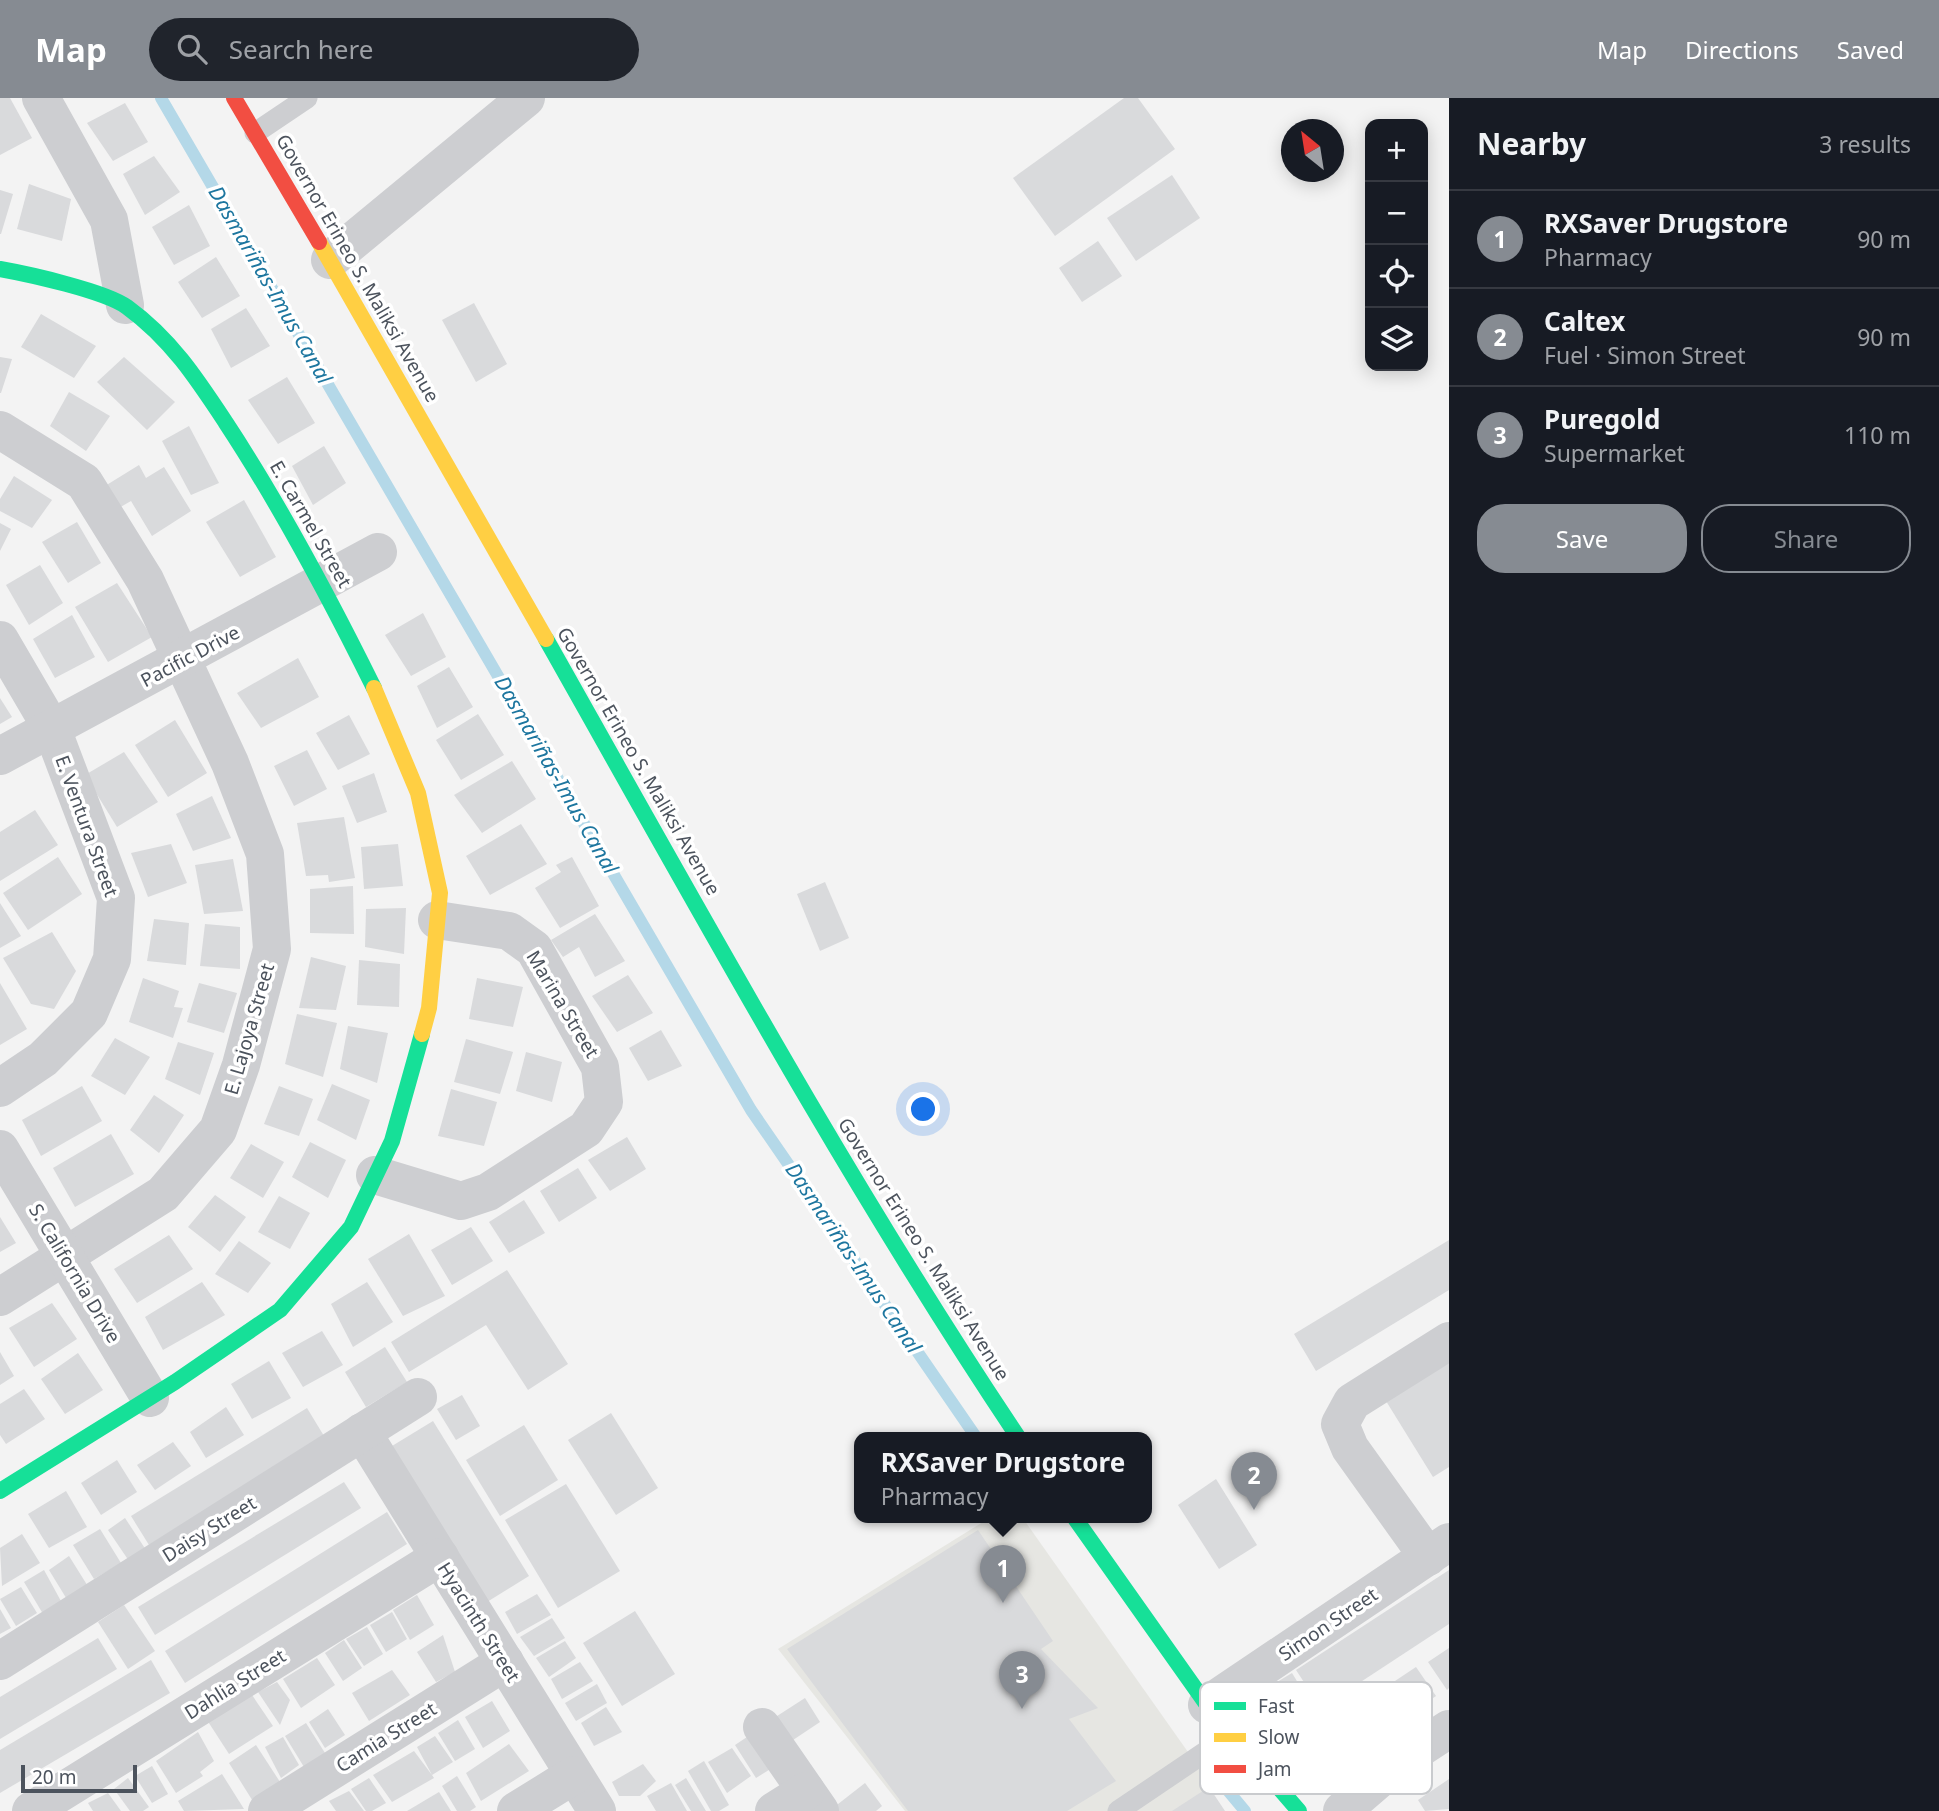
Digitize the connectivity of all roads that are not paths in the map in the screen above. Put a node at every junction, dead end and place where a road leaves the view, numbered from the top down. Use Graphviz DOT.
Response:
graph roads {
  1 [pos="41,98"];
  2 [pos="234,98"];
  3 [pos="307,98"];
  4 [pos="526,98"];
  5 [pos="255,133"];
  6 [pos="330,260"];
  7 [pos="0,269"];
  8 [pos="125,304"];
  9 [pos="0,430"];
  10 [pos="378,552"];
  11 [pos="322,584"];
  12 [pos="0,640"];
  13 [pos="183,659"];
  14 [pos="52,729"];
  15 [pos="0,756"];
  16 [pos="437,920"];
  17 [pos="0,1088"];
  18 [pos="0,1149"];
  19 [pos="375,1175"];
  20 [pos="66,1258"];
  21 [pos="0,1297"];
  22 [pos="1449,1341"];
  23 [pos="418,1397"];
  24 [pos="150,1398"];
  25 [pos="362,1432"];
  26 [pos="1015,1432"];
  27 [pos="0,1491"];
  28 [pos="1078,1523"];
  29 [pos="1439,1549"];
  30 [pos="440,1557"];
  31 [pos="0,1661"];
  32 [pos="505,1662"];
  33 [pos="1241,1682"];
  34 [pos="1200,1695"];
  35 [pos="762,1727"];
  36 [pos="1449,1729"];
  37 [pos="1432,1740"];
  38 [pos="1200,1756"];
  39 [pos="574,1774"];
  40 [pos="1282,1794"];
  41 [pos="1361,1794"];
  42 [pos="813,1801"];
  43 [pos="1295,1810"];
  44 [pos="31,1811"];
  45 [pos="267,1811"];
  46 [pos="516,1811"];
  47 [pos="597,1811"];
  48 [pos="774,1811"];
  49 [pos="1118,1811"];
  50 [pos="1342,1811"];
  1 -- 8 [label="street"];
  2 -- 5 [label="main road, Governor Erineo S. Maliksi Avenue"];
  3 -- 5 [label="lane"];
  4 -- 6 [label="street"];
  5 -- 6 [label="main road, Governor Erineo S. Maliksi Avenue"];
  6 -- 26 [label="main road, Governor Erineo S. Maliksi Avenue"];
  7 -- 8 [label="main road, E. Carmel Street"];
  8 -- 11 [label="main road, E. Carmel Street"];
  9 -- 13 [label="street, E. Lajoya Street"];
  10 -- 11 [label="street, Pacific Drive"];
  11 -- 13 [label="street, Pacific Drive"];
  11 -- 16 [label="main road, E. Carmel Street"];
  12 -- 14 [label="street, E. Ventura Street"];
  13 -- 14 [label="street, Pacific Drive"];
  13 -- 20 [label="street, E. Lajoya Street"];
  14 -- 15 [label="street, Pacific Drive"];
  14 -- 17 [label="street, E. Ventura Street"];
  16 -- 19 [label="main road, E. Carmel Street"];
  16 -- 19 [label="street, Marina Street"];
  18 -- 20 [label="street, S. California Drive"];
  19 -- 24 [label="main road, E. Carmel Street"];
  20 -- 21 [label="street, E. Lajoya Street"];
  20 -- 24 [label="street, S. California Drive"];
  22 -- 29 [label="street"];
  23 -- 25 [label="street, Daisy Street"];
  24 -- 27 [label="main road, E. Carmel Street"];
  25 -- 30 [label="street, Hyacinth Street"];
  25 -- 31 [label="street, Daisy Street"];
  28 -- 34 [label="main road"];
  29 -- 33 [label="street, Simon Street"];
  30 -- 32 [label="street, Hyacinth Street"];
  30 -- 44 [label="street, Dahlia Street"];
  32 -- 39 [label="street, Hyacinth Street"];
  32 -- 45 [label="street, Camia Street"];
  35 -- 42 [label="street"];
  36 -- 37 [label="street"];
  38 -- 49 [label="lane"];
  39 -- 46 [label="street"];
  39 -- 47 [label="street, Hyacinth Street"];
  40 -- 43 [label="main road"];
  41 -- 50 [label="street"];
  42 -- 48 [label="street"];
}
